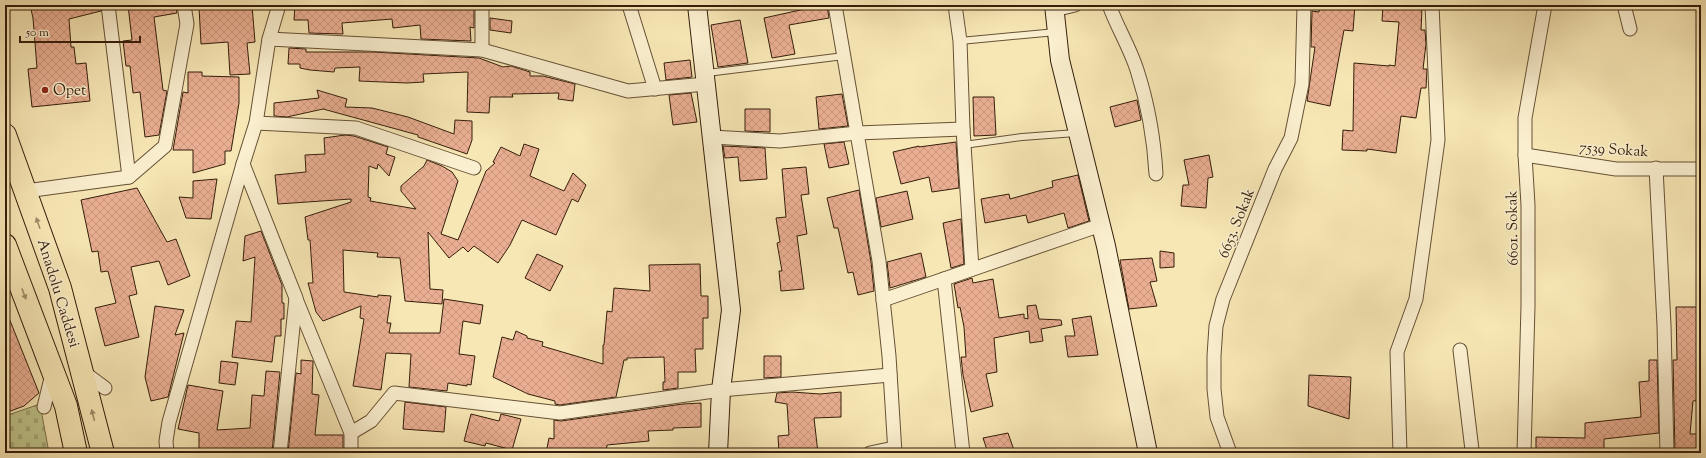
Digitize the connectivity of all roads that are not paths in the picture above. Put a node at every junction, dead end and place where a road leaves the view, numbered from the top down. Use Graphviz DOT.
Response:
graph roads {
  1 [pos="108,5"];
  2 [pos="184,5"];
  3 [pos="279,5"];
  4 [pos="482,5"];
  5 [pos="629,5"];
  6 [pos="697,5"];
  7 [pos="835,5"];
  8 [pos="955,5"];
  9 [pos="1075,5"];
  10 [pos="1109,5"];
  11 [pos="1304,5"];
  12 [pos="1432,5"];
  13 [pos="1545,5"];
  14 [pos="1624,5"];
  15 [pos="1054,7"];
  16 [pos="1630,29"];
  17 [pos="1056,32"];
  18 [pos="269,38"];
  19 [pos="960,41"];
  20 [pos="482,50"];
  21 [pos="844,56"];
  22 [pos="706,78"];
  23 [pos="655,89"];
  24 [pos="256,124"];
  25 [pos="963,129"];
  26 [pos="1078,132"];
  27 [pos="857,133"];
  28 [pos="5,136"];
  29 [pos="712,137"];
  30 [pos="964,145"];
  31 [pos="1525,155"];
  32 [pos="243,164"];
  33 [pos="474,168"];
  34 [pos="1656,168"];
  35 [pos="1701,169"];
  36 [pos="1156,174"];
  37 [pos="129,177"];
  38 [pos="26,191"];
  39 [pos="1101,225"];
  40 [pos="5,245"];
  41 [pos="972,269"];
  42 [pos="944,279"];
  43 [pos="296,298"];
  44 [pos="883,300"];
  45 [pos="1460,350"];
  46 [pos="53,370"];
  47 [pos="82,371"];
  48 [pos="890,375"];
  49 [pos="105,388"];
  50 [pos="721,390"];
  51 [pos="44,407"];
  52 [pos="351,433"];
  53 [pos="894,451"];
  54 [pos="76,453"];
  55 [pos="103,453"];
  56 [pos="167,453"];
  57 [pos="280,453"];
  58 [pos="350,453"];
  59 [pos="718,453"];
  60 [pos="870,453"];
  61 [pos="963,453"];
  62 [pos="1148,453"];
  63 [pos="1230,453"];
  64 [pos="1400,453"];
  65 [pos="1472,453"];
  66 [pos="1524,453"];
  67 [pos="1667,453"];
  1 -- 37 [label="street"];
  2 -- 37 [label="street"];
  3 -- 18 [label="street"];
  4 -- 20 [label="street"];
  5 -- 23 [label="street"];
  6 -- 22 [label="street"];
  7 -- 21 [label="street"];
  8 -- 19 [label="street"];
  9 -- 15 [label="street"];
  10 -- 36 [label="street"];
  11 -- 63 [label="street, 6653. Sokak"];
  12 -- 64 [label="street"];
  13 -- 31 [label="street, 6601. Sokak"];
  14 -- 16 [label="street"];
  15 -- 17 [label="street"];
  17 -- 19 [label="lane"];
  17 -- 26 [label="street"];
  18 -- 20 [label="street"];
  18 -- 24 [label="street"];
  19 -- 25 [label="street"];
  20 -- 23 [label="street"];
  21 -- 22 [label="lane"];
  21 -- 27 [label="street"];
  22 -- 23 [label="street"];
  22 -- 29 [label="street"];
  24 -- 32 [label="street"];
  24 -- 33 [label="street"];
  25 -- 27 [label="street"];
  25 -- 30 [label="street"];
  26 -- 30 [label="lane"];
  26 -- 39 [label="street"];
  27 -- 29 [label="street"];
  27 -- 44 [label="street"];
  28 -- 38 [label="highway, Anadolu Caddesi"];
  29 -- 50 [label="street"];
  30 -- 41 [label="street"];
  31 -- 34 [label="street, 7539 Sokak"];
  31 -- 66 [label="street, 6601. Sokak"];
  32 -- 43 [label="street"];
  32 -- 56 [label="street"];
  34 -- 35 [label="street, 7539 Sokak"];
  34 -- 67 [label="street"];
  37 -- 38 [label="street"];
  47 -- 38 [label="highway, Anadolu Caddesi, one-way"];
  39 -- 41 [label="street"];
  39 -- 62 [label="street"];
  40 -- 46 [label="highway, Anadolu Caddesi, one-way"];
  41 -- 42 [label="street"];
  42 -- 44 [label="street"];
  42 -- 61 [label="street"];
  43 -- 52 [label="street"];
  43 -- 57 [label="street"];
  44 -- 48 [label="street"];
  45 -- 65 [label="street"];
  46 -- 51 [label="street"];
  46 -- 54 [label="highway, Anadolu Caddesi"];
  47 -- 49 [label="street"];
  55 -- 47 [label="highway, Anadolu Caddesi, one-way"];
  48 -- 50 [label="street"];
  48 -- 53 [label="street"];
  50 -- 52 [label="street"];
  50 -- 59 [label="street"];
  52 -- 58 [label="street"];
  53 -- 60 [label="street"];
}
